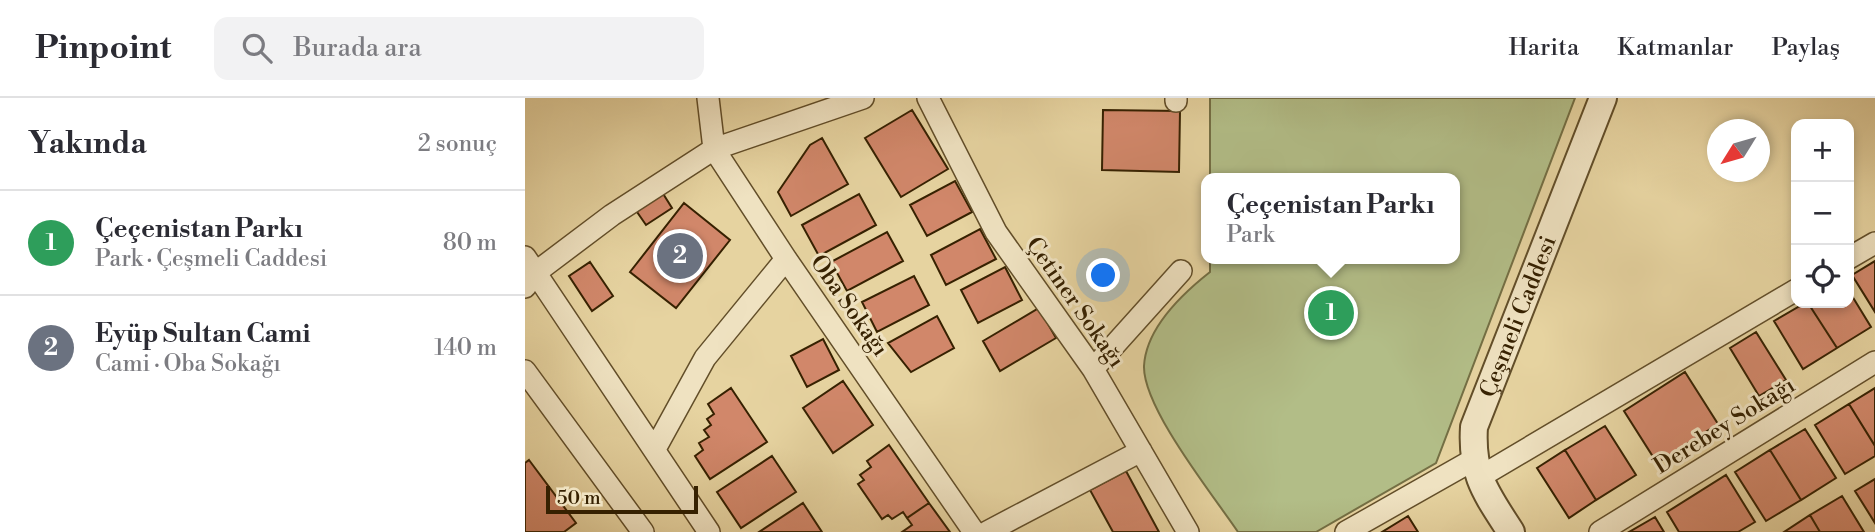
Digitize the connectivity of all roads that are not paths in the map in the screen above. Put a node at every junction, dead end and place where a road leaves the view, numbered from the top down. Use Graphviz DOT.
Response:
graph roads {
  1 [pos="708,98"];
  2 [pos="863,98"];
  3 [pos="928,98"];
  4 [pos="1603,98"];
  5 [pos="715,149"];
  6 [pos="1875,243"];
  7 [pos="1854,255"];
  8 [pos="786,259"];
  9 [pos="1181,271"];
  10 [pos="528,272"];
  11 [pos="1791,293"];
  12 [pos="1875,362"];
  13 [pos="1093,369"];
  14 [pos="525,371"];
  15 [pos="655,449"];
  16 [pos="1141,451"];
  17 [pos="1476,469"];
  18 [pos="643,532"];
  19 [pos="709,532"];
  20 [pos="974,532"];
  21 [pos="987,532"];
  22 [pos="1188,532"];
  23 [pos="1346,532"];
  24 [pos="1511,532"];
  25 [pos="1600,532"];
  1 -- 5 [label="street, Oba Sokağı"];
  2 -- 5 [label="street"];
  3 -- 13 [label="street, Çetiner Sokağı"];
  4 -- 17 [label="street, Çeşmeli Caddesi"];
  5 -- 8 [label="street, Oba Sokağı"];
  5 -- 10 [label="street"];
  6 -- 7 [label="street"];
  8 -- 15 [label="street"];
  8 -- 20 [label="street, Oba Sokağı"];
  9 -- 13 [label="street"];
  10 -- 15 [label="street"];
  11 -- 17 [label="street"];
  12 -- 25 [label="street, Derebey Sokağı"];
  13 -- 16 [label="street, Çetiner Sokağı"];
  14 -- 18 [label="street"];
  15 -- 19 [label="street"];
  16 -- 21 [label="street"];
  16 -- 22 [label="street, Çetiner Sokağı"];
  17 -- 23 [label="street"];
  17 -- 24 [label="street"];
}
